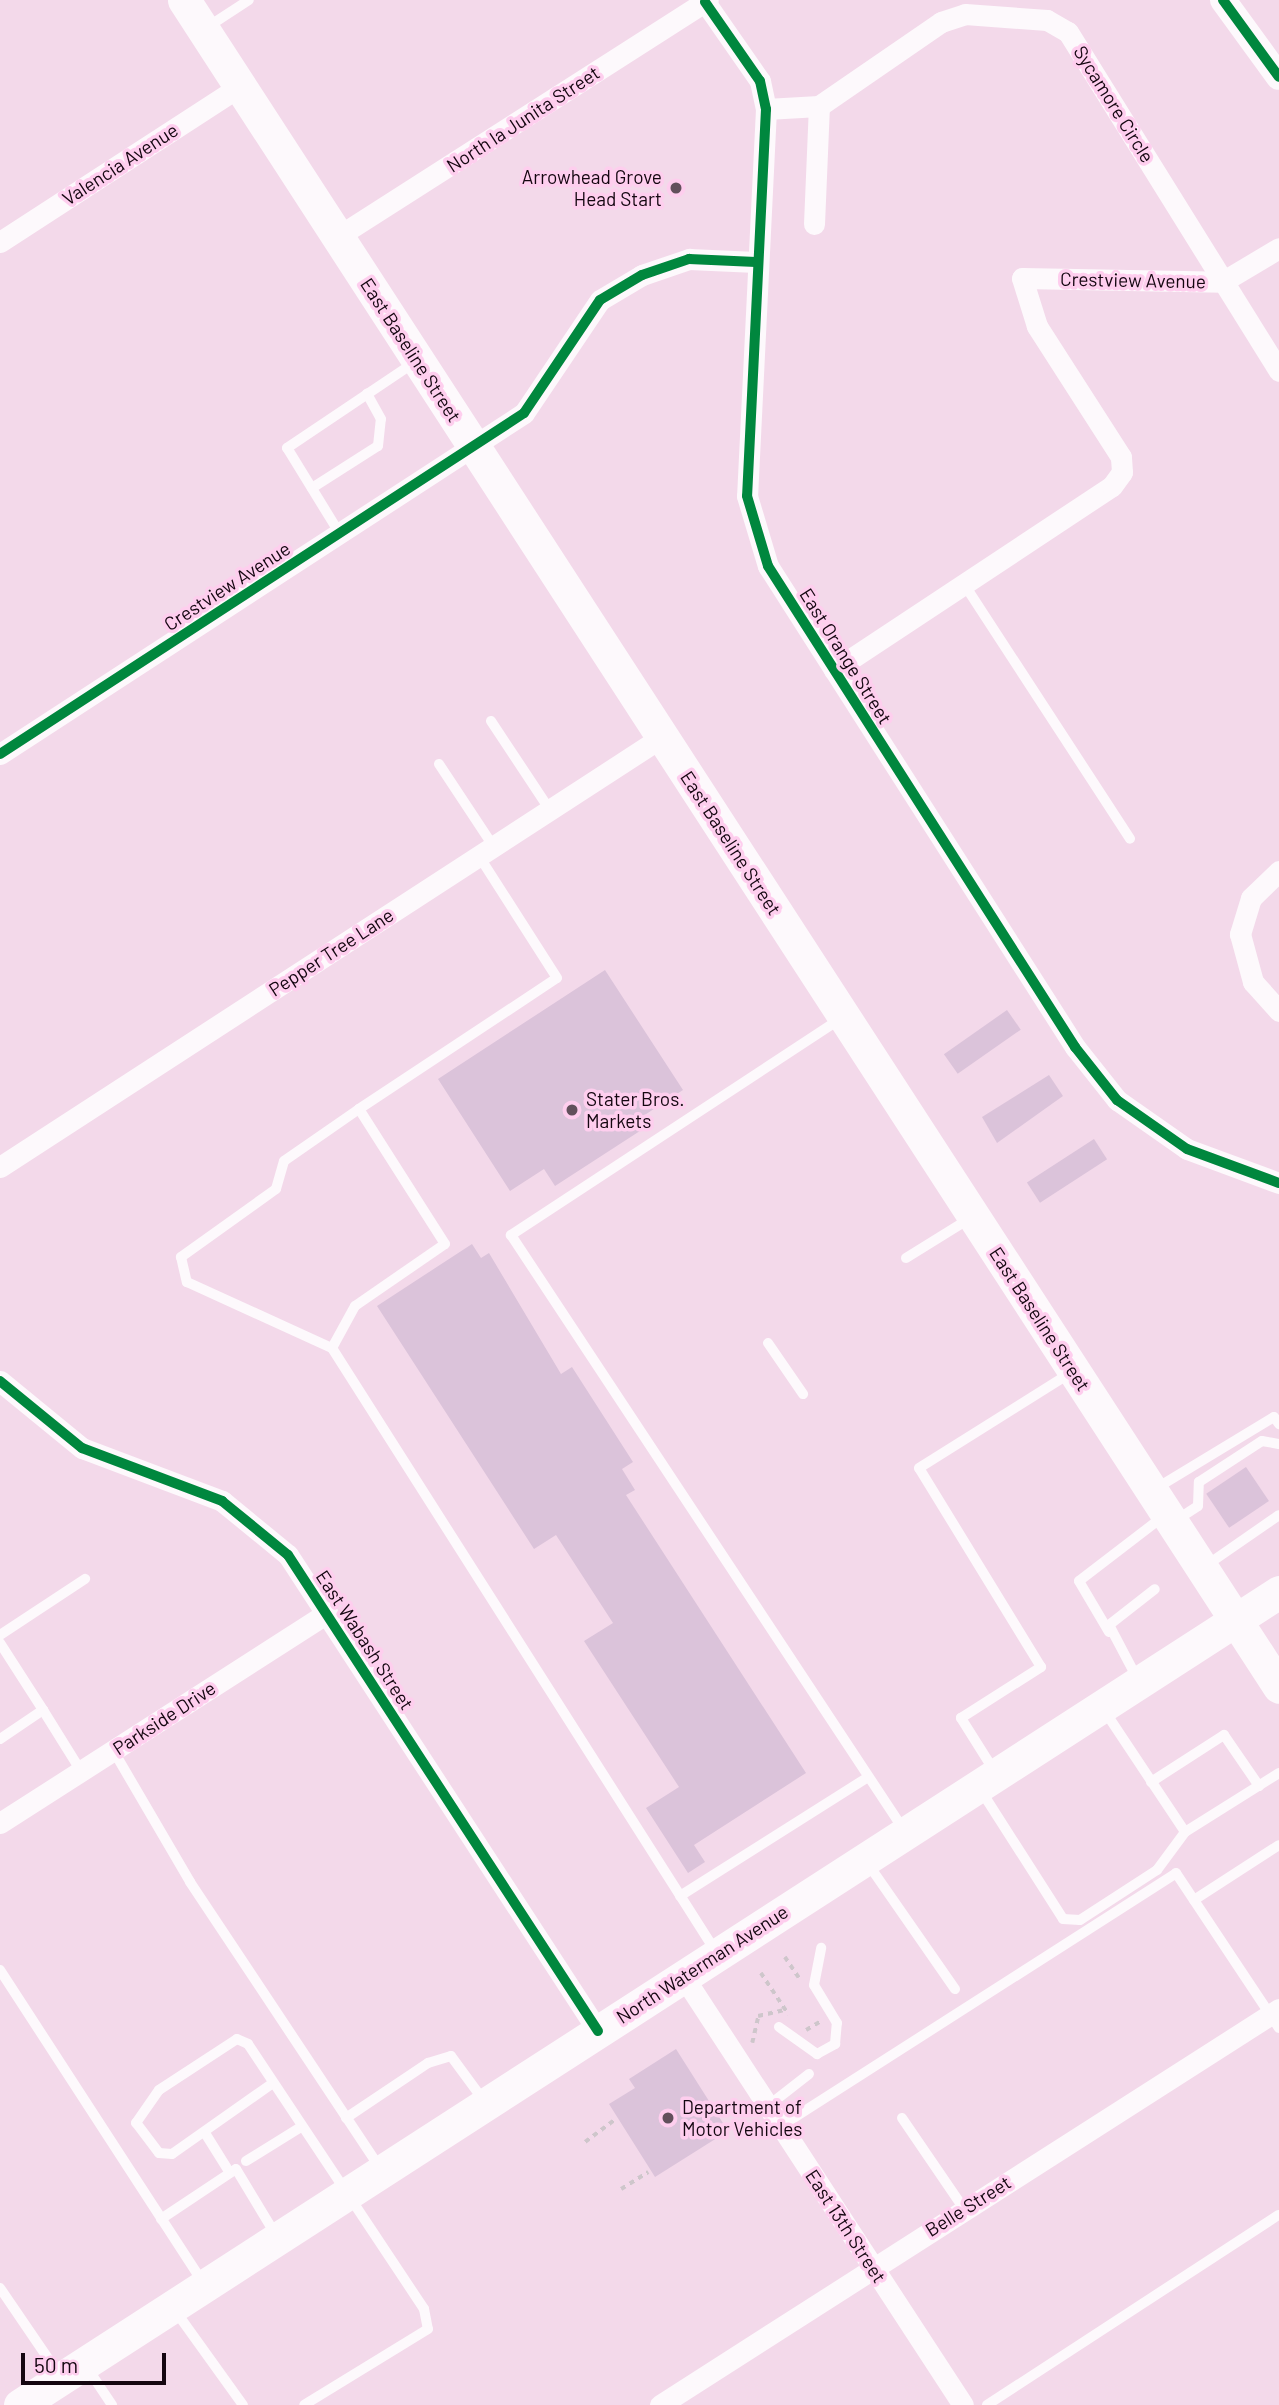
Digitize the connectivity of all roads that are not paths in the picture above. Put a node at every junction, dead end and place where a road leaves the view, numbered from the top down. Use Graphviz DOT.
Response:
graph roads {
  1 [pos="184,0"];
  2 [pos="249,0"];
  3 [pos="1223,0"];
  4 [pos="706,1"];
  5 [pos="203,30"];
  6 [pos="1279,78"];
  7 [pos="240,86"];
  8 [pos="819,106"];
  9 [pos="766,109"];
  10 [pos="814,224"];
  11 [pos="337,237"];
  12 [pos="0,242"];
  13 [pos="1279,248"];
  14 [pos="756,262"];
  15 [pos="1222,282"];
  16 [pos="417,360"];
  17 [pos="1279,371"];
  18 [pos="367,394"];
  19 [pos="474,446"];
  20 [pos="312,488"];
  21 [pos="340,534"];
  22 [pos="964,584"];
  23 [pos="834,670"];
  24 [pos="491,722"];
  25 [pos="663,737"];
  26 [pos="0,754"];
  27 [pos="439,764"];
  28 [pos="550,810"];
  29 [pos="1130,839"];
  30 [pos="486,851"];
  31 [pos="1279,872"];
  32 [pos="1279,1011"];
  33 [pos="844,1016"];
  34 [pos="359,1109"];
  35 [pos="0,1167"];
  36 [pos="1279,1183"];
  37 [pos="974,1216"];
  38 [pos="906,1258"];
  39 [pos="768,1343"];
  40 [pos="332,1349"];
  41 [pos="1074,1371"];
  42 [pos="0,1381"];
  43 [pos="803,1394"];
  44 [pos="1279,1424"];
  45 [pos="1279,1444"];
  46 [pos="1164,1509"];
  47 [pos="1279,1515"];
  48 [pos="1202,1568"];
  49 [pos="85,1579"];
  50 [pos="1155,1589"];
  51 [pos="1279,1592"];
  52 [pos="327,1613"];
  53 [pos="1235,1619"];
  54 [pos="1109,1632"];
  55 [pos="0,1635"];
  56 [pos="0,1643"];
  57 [pos="1139,1680"];
  58 [pos="1279,1687"];
  59 [pos="1101,1705"];
  60 [pos="43,1710"];
  61 [pos="0,1739"];
  62 [pos="113,1750"];
  63 [pos="81,1771"];
  64 [pos="1279,1773"];
  65 [pos="869,1777"];
  66 [pos="987,1780"];
  67 [pos="1151,1782"];
  68 [pos="1259,1786"];
  69 [pos="0,1823"];
  70 [pos="1185,1832"];
  71 [pos="905,1833"];
  72 [pos="1279,1845"];
  73 [pos="864,1859"];
  74 [pos="680,1896"];
  75 [pos="1194,1899"];
  76 [pos="821,1948"];
  77 [pos="717,1954"];
  78 [pos="0,1970"];
  79 [pos="683,1976"];
  80 [pos="955,1989"];
  81 [pos="1276,2018"];
  82 [pos="779,2027"];
  83 [pos="598,2031"];
  84 [pos="809,2074"];
  85 [pos="273,2083"];
  86 [pos="486,2104"];
  87 [pos="768,2106"];
  88 [pos="346,2118"];
  89 [pos="902,2118"];
  90 [pos="781,2126"];
  91 [pos="301,2127"];
  92 [pos="205,2133"];
  93 [pos="246,2161"];
  94 [pos="382,2171"];
  95 [pos="230,2173"];
  96 [pos="349,2192"];
  97 [pos="964,2209"];
  98 [pos="1279,2215"];
  99 [pos="161,2219"];
  100 [pos="278,2238"];
  101 [pos="873,2266"];
  102 [pos="205,2285"];
  103 [pos="0,2288"];
  104 [pos="172,2306"];
  105 [pos="73,2371"];
  106 [pos="20,2405"];
  107 [pos="112,2405"];
  108 [pos="243,2405"];
  109 [pos="304,2405"];
  110 [pos="660,2405"];
  111 [pos="963,2405"];
  112 [pos="987,2405"];
  1 -- 5 [label="main road, East Baseline Street"];
  2 -- 5 [label="lane"];
  3 -- 6 [label="street"];
  4 -- 9 [label="street, East Orange Street"];
  4 -- 11 [label="street, North la Junita Street"];
  5 -- 7 [label="main road, East Baseline Street"];
  7 -- 11 [label="main road, East Baseline Street"];
  7 -- 12 [label="street, Valencia Avenue"];
  8 -- 9 [label="street"];
  8 -- 10 [label="street"];
  8 -- 15 [label="street, Sycamore Circle"];
  9 -- 14 [label="street, East Orange Street"];
  11 -- 16 [label="main road, East Baseline Street"];
  13 -- 15 [label="street"];
  14 -- 19 [label="street, Crestview Avenue"];
  14 -- 23 [label="street, East Orange Street"];
  15 -- 17 [label="street, Crestview Avenue"];
  15 -- 22 [label="street, Crestview Avenue"];
  16 -- 18 [label="lane"];
  16 -- 19 [label="main road, East Baseline Street"];
  18 -- 20 [label="lane"];
  18 -- 20 [label="lane"];
  19 -- 21 [label="street, Crestview Avenue"];
  19 -- 25 [label="main road, East Baseline Street"];
  20 -- 21 [label="lane"];
  21 -- 26 [label="street, Crestview Avenue"];
  22 -- 23 [label="street"];
  22 -- 29 [label="lane"];
  23 -- 36 [label="street, East Orange Street"];
  24 -- 28 [label="lane"];
  25 -- 28 [label="street, Pepper Tree Lane"];
  25 -- 33 [label="main road, East Baseline Street"];
  27 -- 30 [label="lane"];
  28 -- 30 [label="street, Pepper Tree Lane"];
  30 -- 34 [label="lane"];
  30 -- 35 [label="street, Pepper Tree Lane"];
  31 -- 32 [label="street"];
  33 -- 37 [label="main road, East Baseline Street"];
  33 -- 65 [label="lane"];
  34 -- 40 [label="lane"];
  34 -- 40 [label="lane"];
  37 -- 38 [label="lane"];
  37 -- 41 [label="main road, East Baseline Street"];
  39 -- 43 [label="lane"];
  40 -- 74 [label="lane"];
  41 -- 46 [label="main road, East Baseline Street"];
  41 -- 66 [label="lane"];
  42 -- 52 [label="street, East Wabash Street"];
  44 -- 46 [label="lane"];
  45 -- 46 [label="lane"];
  46 -- 48 [label="main road, East Baseline Street"];
  46 -- 54 [label="lane"];
  47 -- 48 [label="lane"];
  48 -- 53 [label="main road, East Baseline Street"];
  49 -- 55 [label="lane"];
  50 -- 54 [label="lane"];
  51 -- 53 [label="main road, North Waterman Avenue"];
  52 -- 62 [label="street, Parkside Drive"];
  52 -- 83 [label="street, East Wabash Street"];
  53 -- 57 [label="main road, North Waterman Avenue"];
  53 -- 58 [label="main road, East Baseline Street"];
  54 -- 57 [label="lane"];
  56 -- 60 [label="lane"];
  57 -- 59 [label="main road, North Waterman Avenue"];
  59 -- 66 [label="main road, North Waterman Avenue"];
  59 -- 67 [label="lane"];
  60 -- 61 [label="lane"];
  60 -- 63 [label="lane"];
  62 -- 63 [label="street, Parkside Drive"];
  62 -- 88 [label="lane"];
  63 -- 69 [label="street, Parkside Drive"];
  64 -- 68 [label="lane"];
  65 -- 71 [label="lane"];
  65 -- 74 [label="lane"];
  66 -- 70 [label="lane"];
  66 -- 71 [label="main road, North Waterman Avenue"];
  67 -- 68 [label="lane"];
  67 -- 70 [label="lane"];
  68 -- 70 [label="lane"];
  71 -- 73 [label="main road, North Waterman Avenue"];
  72 -- 75 [label="lane"];
  73 -- 77 [label="main road, North Waterman Avenue"];
  73 -- 80 [label="lane"];
  74 -- 77 [label="lane"];
  75 -- 81 [label="lane"];
  75 -- 90 [label="lane"];
  76 -- 82 [label="lane"];
  77 -- 79 [label="main road, North Waterman Avenue"];
  78 -- 99 [label="lane"];
  79 -- 83 [label="main road, North Waterman Avenue"];
  79 -- 87 [label="street, East 13th Street"];
  81 -- 97 [label="street, Belle Street"];
  83 -- 86 [label="main road, North Waterman Avenue"];
  84 -- 87 [label="lane"];
  85 -- 91 [label="lane"];
  85 -- 92 [label="lane"];
  85 -- 92 [label="lane"];
  86 -- 88 [label="lane"];
  86 -- 94 [label="main road, North Waterman Avenue"];
  87 -- 90 [label="street, East 13th Street"];
  88 -- 94 [label="lane"];
  89 -- 97 [label="lane"];
  90 -- 101 [label="street, East 13th Street"];
  91 -- 93 [label="lane"];
  91 -- 96 [label="lane"];
  92 -- 95 [label="lane"];
  94 -- 96 [label="main road, North Waterman Avenue"];
  95 -- 99 [label="lane"];
  95 -- 100 [label="lane"];
  96 -- 100 [label="main road, North Waterman Avenue"];
  96 -- 109 [label="lane"];
  97 -- 101 [label="street, Belle Street"];
  98 -- 112 [label="lane"];
  99 -- 102 [label="lane"];
  100 -- 102 [label="main road, North Waterman Avenue"];
  101 -- 110 [label="street, Belle Street"];
  101 -- 111 [label="street, East 13th Street"];
  102 -- 104 [label="main road, North Waterman Avenue"];
  103 -- 105 [label="lane"];
  104 -- 105 [label="main road, North Waterman Avenue"];
  104 -- 108 [label="lane"];
  105 -- 106 [label="main road, North Waterman Avenue"];
  105 -- 107 [label="lane"];
}
